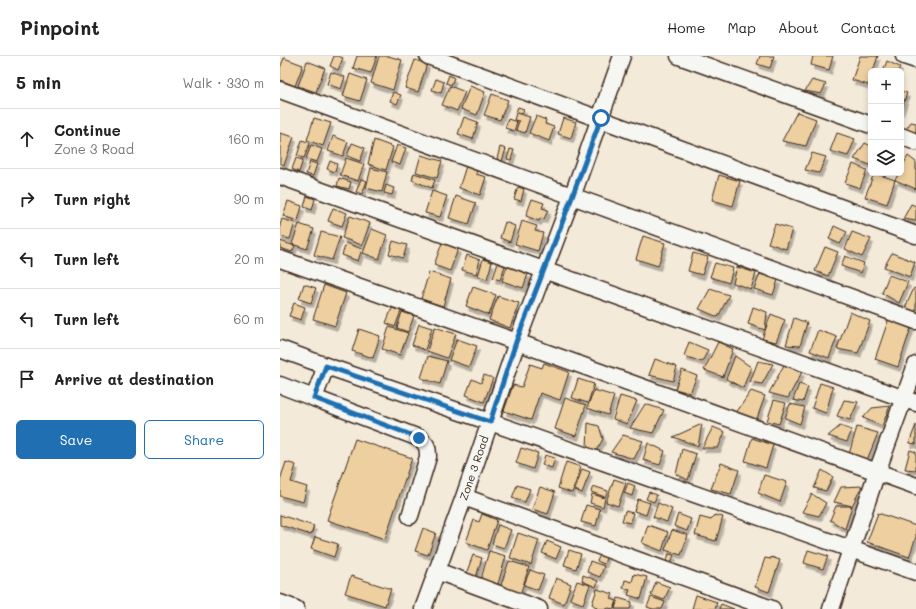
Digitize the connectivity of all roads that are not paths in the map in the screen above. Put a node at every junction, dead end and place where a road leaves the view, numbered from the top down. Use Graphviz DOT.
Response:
graph roads {
  1 [pos="428,56"];
  2 [pos="622,56"];
  3 [pos="679,56"];
  4 [pos="904,56"];
  5 [pos="916,60"];
  6 [pos="280,90"];
  7 [pos="601,118"];
  8 [pos="868,124"];
  9 [pos="904,137"];
  10 [pos="916,142"];
  11 [pos="280,176"];
  12 [pos="572,197"];
  13 [pos="916,235"];
  14 [pos="280,259"];
  15 [pos="544,271"];
  16 [pos="916,321"];
  17 [pos="516,342"];
  18 [pos="280,348"];
  19 [pos="916,365"];
  20 [pos="326,366"];
  21 [pos="280,385"];
  22 [pos="314,398"];
  23 [pos="910,401"];
  24 [pos="490,422"];
  25 [pos="877,472"];
  26 [pos="916,486"];
  27 [pos="464,497"];
  28 [pos="410,516"];
  29 [pos="850,550"];
  30 [pos="437,571"];
  31 [pos="916,572"];
  32 [pos="280,603"];
  33 [pos="296,609"];
  34 [pos="423,609"];
  35 [pos="539,609"];
  36 [pos="772,609"];
  37 [pos="830,609"];
  1 -- 7 [label="street"];
  2 -- 7 [label="street, Zone 3 Road"];
  3 -- 8 [label="street"];
  4 -- 5 [label="street"];
  6 -- 12 [label="street"];
  7 -- 12 [label="street, Zone 3 Road"];
  7 -- 13 [label="street"];
  9 -- 10 [label="street"];
  11 -- 15 [label="street"];
  12 -- 15 [label="street, Zone 3 Road"];
  12 -- 16 [label="street"];
  14 -- 17 [label="street"];
  15 -- 17 [label="street, Zone 3 Road"];
  15 -- 23 [label="street"];
  17 -- 24 [label="street, Zone 3 Road"];
  17 -- 25 [label="street"];
  18 -- 20 [label="street"];
  19 -- 23 [label="street"];
  20 -- 22 [label="street"];
  20 -- 24 [label="street"];
  21 -- 22 [label="street"];
  22 -- 28 [label="street"];
  23 -- 25 [label="street"];
  24 -- 27 [label="street, Zone 3 Road"];
  24 -- 29 [label="street"];
  25 -- 26 [label="street"];
  25 -- 29 [label="street"];
  27 -- 30 [label="street, Zone 3 Road"];
  27 -- 36 [label="street"];
  29 -- 31 [label="street"];
  29 -- 37 [label="street"];
  30 -- 34 [label="street, Zone 3 Road"];
  30 -- 35 [label="street"];
  32 -- 33 [label="street"];
}
